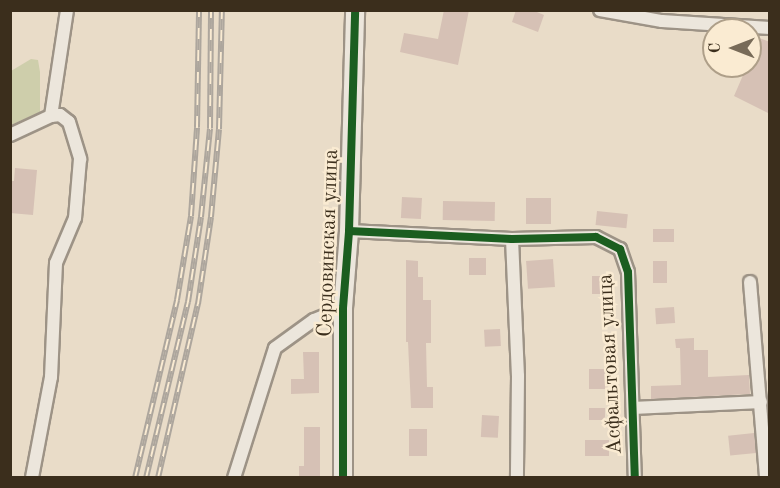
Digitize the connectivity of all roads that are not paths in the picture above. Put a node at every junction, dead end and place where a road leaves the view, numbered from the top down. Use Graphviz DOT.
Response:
graph roads {
  1 [pos="66,10"];
  2 [pos="355,10"];
  3 [pos="600,10"];
  4 [pos="770,28"];
  5 [pos="51,116"];
  6 [pos="10,135"];
  7 [pos="349,231"];
  8 [pos="512,239"];
  9 [pos="750,282"];
  10 [pos="343,308"];
  11 [pos="761,402"];
  12 [pos="633,408"];
  13 [pos="32,477"];
  14 [pos="234,477"];
  15 [pos="342,477"];
  16 [pos="517,477"];
  17 [pos="635,477"];
  18 [pos="766,477"];
  1 -- 5 [label="street"];
  2 -- 7 [label="street, Сердовинская улица"];
  3 -- 4 [label="street"];
  5 -- 6 [label="street"];
  5 -- 13 [label="street"];
  7 -- 8 [label="street"];
  7 -- 10 [label="street, Сердовинская улица"];
  8 -- 12 [label="street, Асфальтовая улица"];
  8 -- 16 [label="street"];
  9 -- 11 [label="street"];
  10 -- 14 [label="street"];
  10 -- 15 [label="street, Сердовинская улица"];
  11 -- 12 [label="street"];
  11 -- 18 [label="street"];
  12 -- 17 [label="street, Асфальтовая улица"];
}
